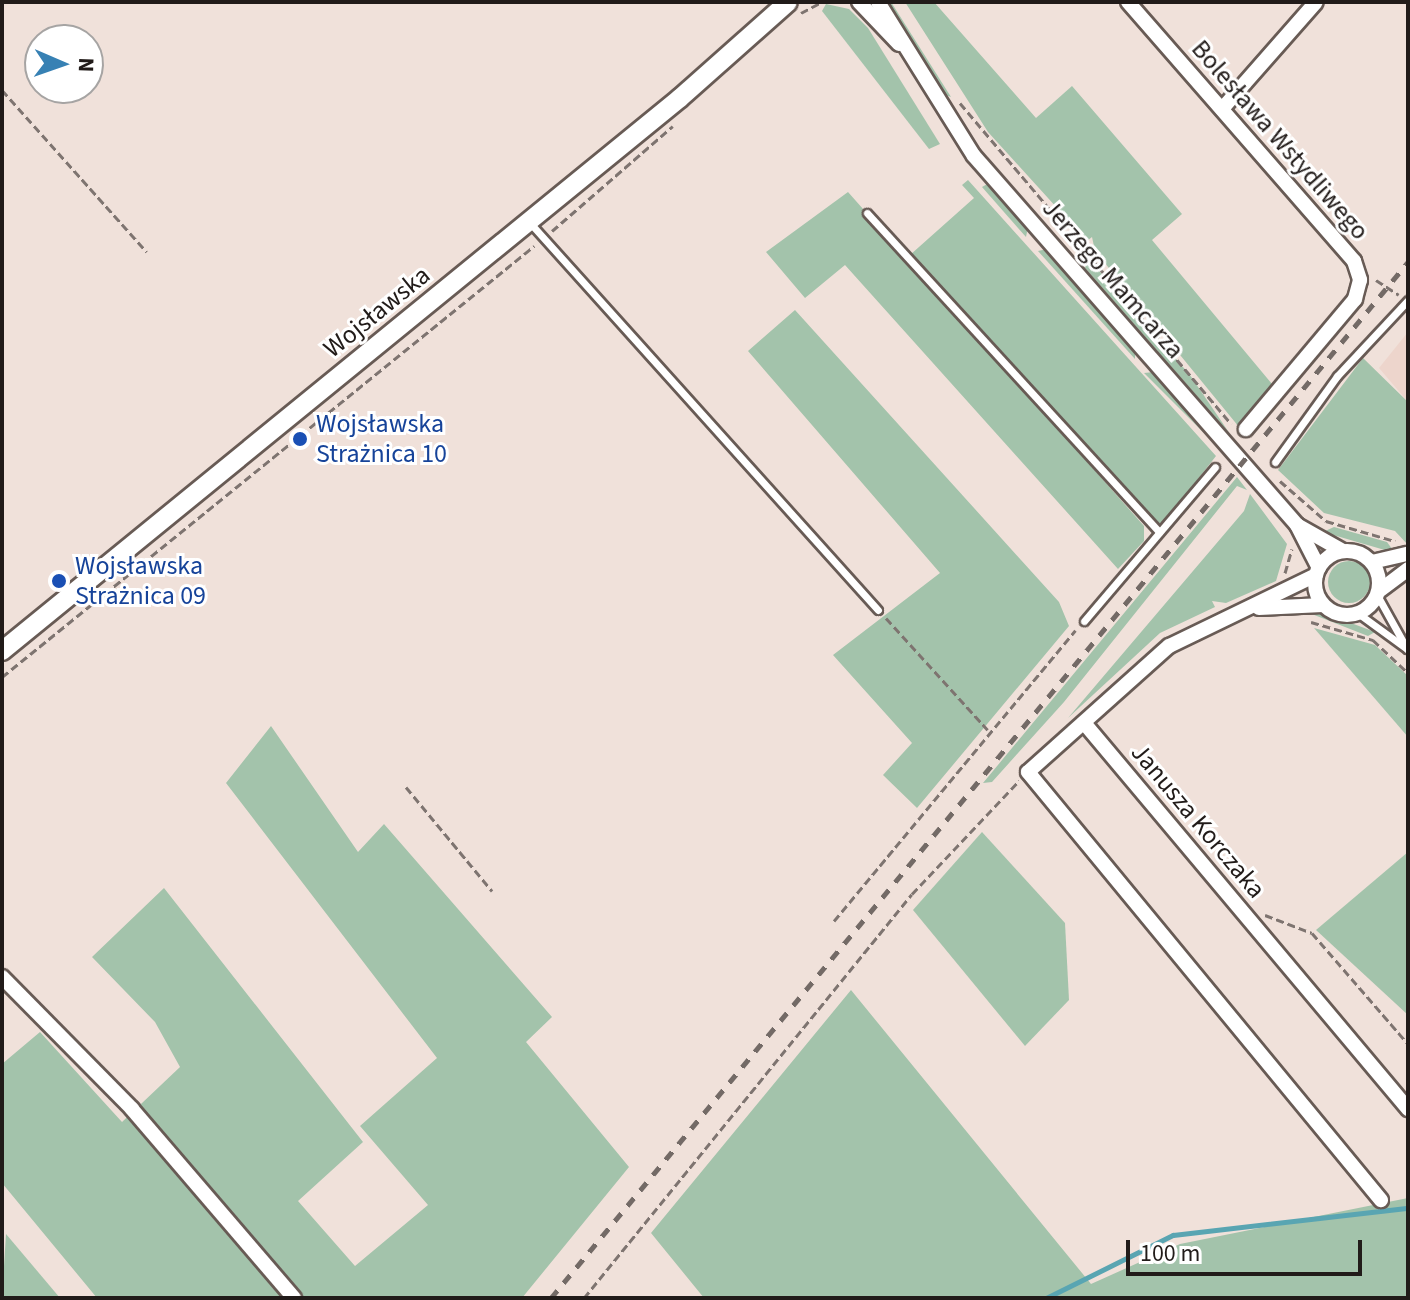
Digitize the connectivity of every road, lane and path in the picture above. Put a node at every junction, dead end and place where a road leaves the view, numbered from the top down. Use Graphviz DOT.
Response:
graph roads {
  1 [pos="822,2"];
  2 [pos="859,2"];
  3 [pos="878,2"];
  4 [pos="1128,2"];
  5 [pos="1316,2"];
  6 [pos="792,8"];
  7 [pos="908,53"];
  8 [pos="2,90"];
  9 [pos="953,92"];
  10 [pos="1222,109"];
  11 [pos="678,119"];
  12 [pos="867,213"];
  13 [pos="529,222"];
  14 [pos="544,237"];
  15 [pos="147,252"];
  16 [pos="1360,280"];
  17 [pos="1408,298"];
  18 [pos="1240,429"];
  19 [pos="1275,462"];
  20 [pos="1215,467"];
  21 [pos="1276,477"];
  22 [pos="1297,525"];
  23 [pos="1159,532"];
  24 [pos="1343,551"];
  25 [pos="1405,552"];
  26 [pos="1372,562"];
  27 [pos="1408,569"];
  28 [pos="1317,572"];
  29 [pos="1378,593"];
  30 [pos="1323,605"];
  31 [pos="1255,608"];
  32 [pos="878,610"];
  33 [pos="1408,613"];
  34 [pos="1359,614"];
  35 [pos="1305,619"];
  36 [pos="1408,620"];
  37 [pos="1084,621"];
  38 [pos="1407,650"];
  39 [pos="2,651"];
  40 [pos="1408,673"];
  41 [pos="2,677"];
  42 [pos="1085,724"];
  43 [pos="988,730"];
  44 [pos="1028,772"];
  45 [pos="406,787"];
  46 [pos="492,891"];
  47 [pos="1239,906"];
  48 [pos="834,921"];
  49 [pos="2,977"];
  50 [pos="1408,1044"];
  51 [pos="1408,1109"];
  52 [pos="1381,1200"];
  53 [pos="294,1298"];
  54 [pos="584,1298"];
  1 -- 6 [label="path"];
  2 -- 7 [label="street, Jerzego Mamcarza"];
  3 -- 7 [label="street, Jerzego Mamcarza"];
  4 -- 10 [label="street, Bolesława Wstydliwego"];
  5 -- 10 [label="street"];
  6 -- 13 [label="street, Wojsławska"];
  7 -- 22 [label="street, Jerzego Mamcarza"];
  8 -- 15 [label="path"];
  9 -- 18 [label="path"];
  10 -- 16 [label="street, Bolesława Wstydliwego"];
  11 -- 14 [label="path"];
  12 -- 23 [label="lane"];
  13 -- 14 [label="lane"];
  13 -- 39 [label="street, Wojsławska"];
  14 -- 32 [label="lane"];
  14 -- 41 [label="path"];
  16 -- 17 [label="path"];
  16 -- 18 [label="street, Bolesława Wstydliwego"];
  17 -- 19 [label="lane"];
  20 -- 23 [label="lane"];
  21 -- 25 [label="path"];
  22 -- 24 [label="street, Jerzego Mamcarza"];
  22 -- 28 [label="street, Jerzego Mamcarza"];
  23 -- 37 [label="lane"];
  24 -- 26 [label="street"];
  24 -- 28 [label="street"];
  25 -- 26 [label="street"];
  26 -- 29 [label="street"];
  27 -- 29 [label="street"];
  28 -- 30 [label="street"];
  28 -- 31 [label="street"];
  29 -- 34 [label="street"];
  29 -- 38 [label="lane"];
  30 -- 31 [label="street"];
  30 -- 34 [label="street"];
  31 -- 42 [label="street"];
  32 -- 43 [label="path"];
  33 -- 36 [label="path"];
  34 -- 38 [label="lane"];
  35 -- 40 [label="path"];
  37 -- 43 [label="path"];
  42 -- 44 [label="street"];
  42 -- 47 [label="street, Janusza Korczaka"];
  43 -- 48 [label="path"];
  44 -- 52 [label="street"];
  44 -- 54 [label="path"];
  45 -- 46 [label="path"];
  47 -- 50 [label="path"];
  47 -- 51 [label="street, Janusza Korczaka"];
  49 -- 53 [label="street"];
}
